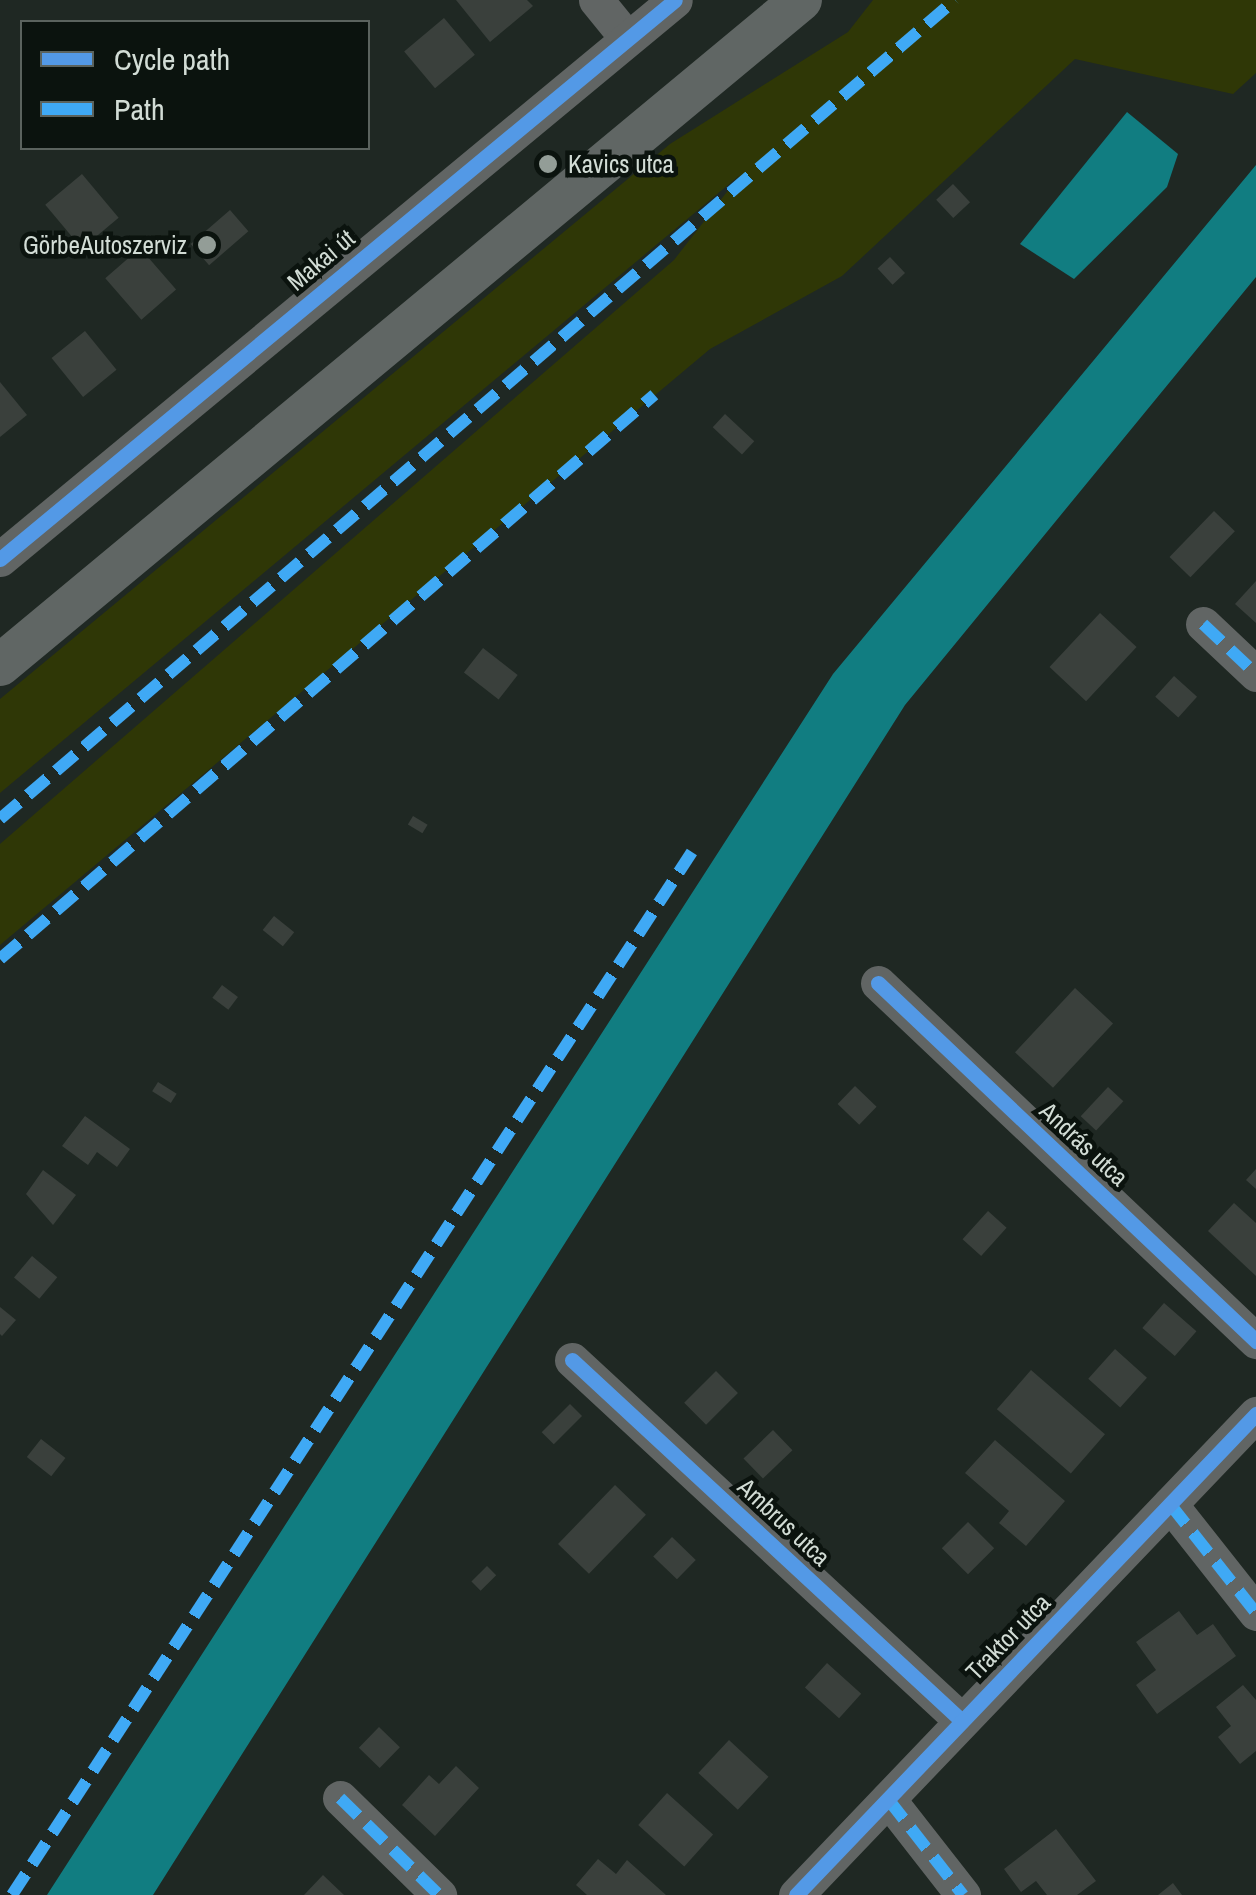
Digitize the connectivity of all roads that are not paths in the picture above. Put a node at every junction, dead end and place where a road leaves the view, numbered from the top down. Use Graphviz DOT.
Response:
graph roads {
  1 [pos="596,0"];
  2 [pos="675,0"];
  3 [pos="777,7"];
  4 [pos="626,38"];
  5 [pos="0,559"];
  6 [pos="1203,624"];
  7 [pos="0,665"];
  8 [pos="1256,674"];
  9 [pos="878,982"];
  10 [pos="1256,1341"];
  11 [pos="572,1360"];
  12 [pos="1256,1414"];
  13 [pos="1170,1504"];
  14 [pos="1256,1614"];
  15 [pos="962,1721"];
  16 [pos="340,1798"];
  17 [pos="888,1798"];
  18 [pos="439,1895"];
  19 [pos="796,1895"];
  20 [pos="963,1895"];
  1 -- 4 [label="street"];
  2 -- 4 [label="street, Makai út"];
  3 -- 7 [label="main road"];
  4 -- 5 [label="street, Makai út"];
  6 -- 8 [label="street"];
  9 -- 10 [label="street, András utca"];
  11 -- 15 [label="street, Ambrus utca"];
  12 -- 13 [label="street, Traktor utca"];
  13 -- 14 [label="street"];
  13 -- 15 [label="street, Traktor utca"];
  15 -- 17 [label="street, Traktor utca"];
  16 -- 18 [label="street"];
  17 -- 19 [label="street, Traktor utca"];
  17 -- 20 [label="street"];
}
